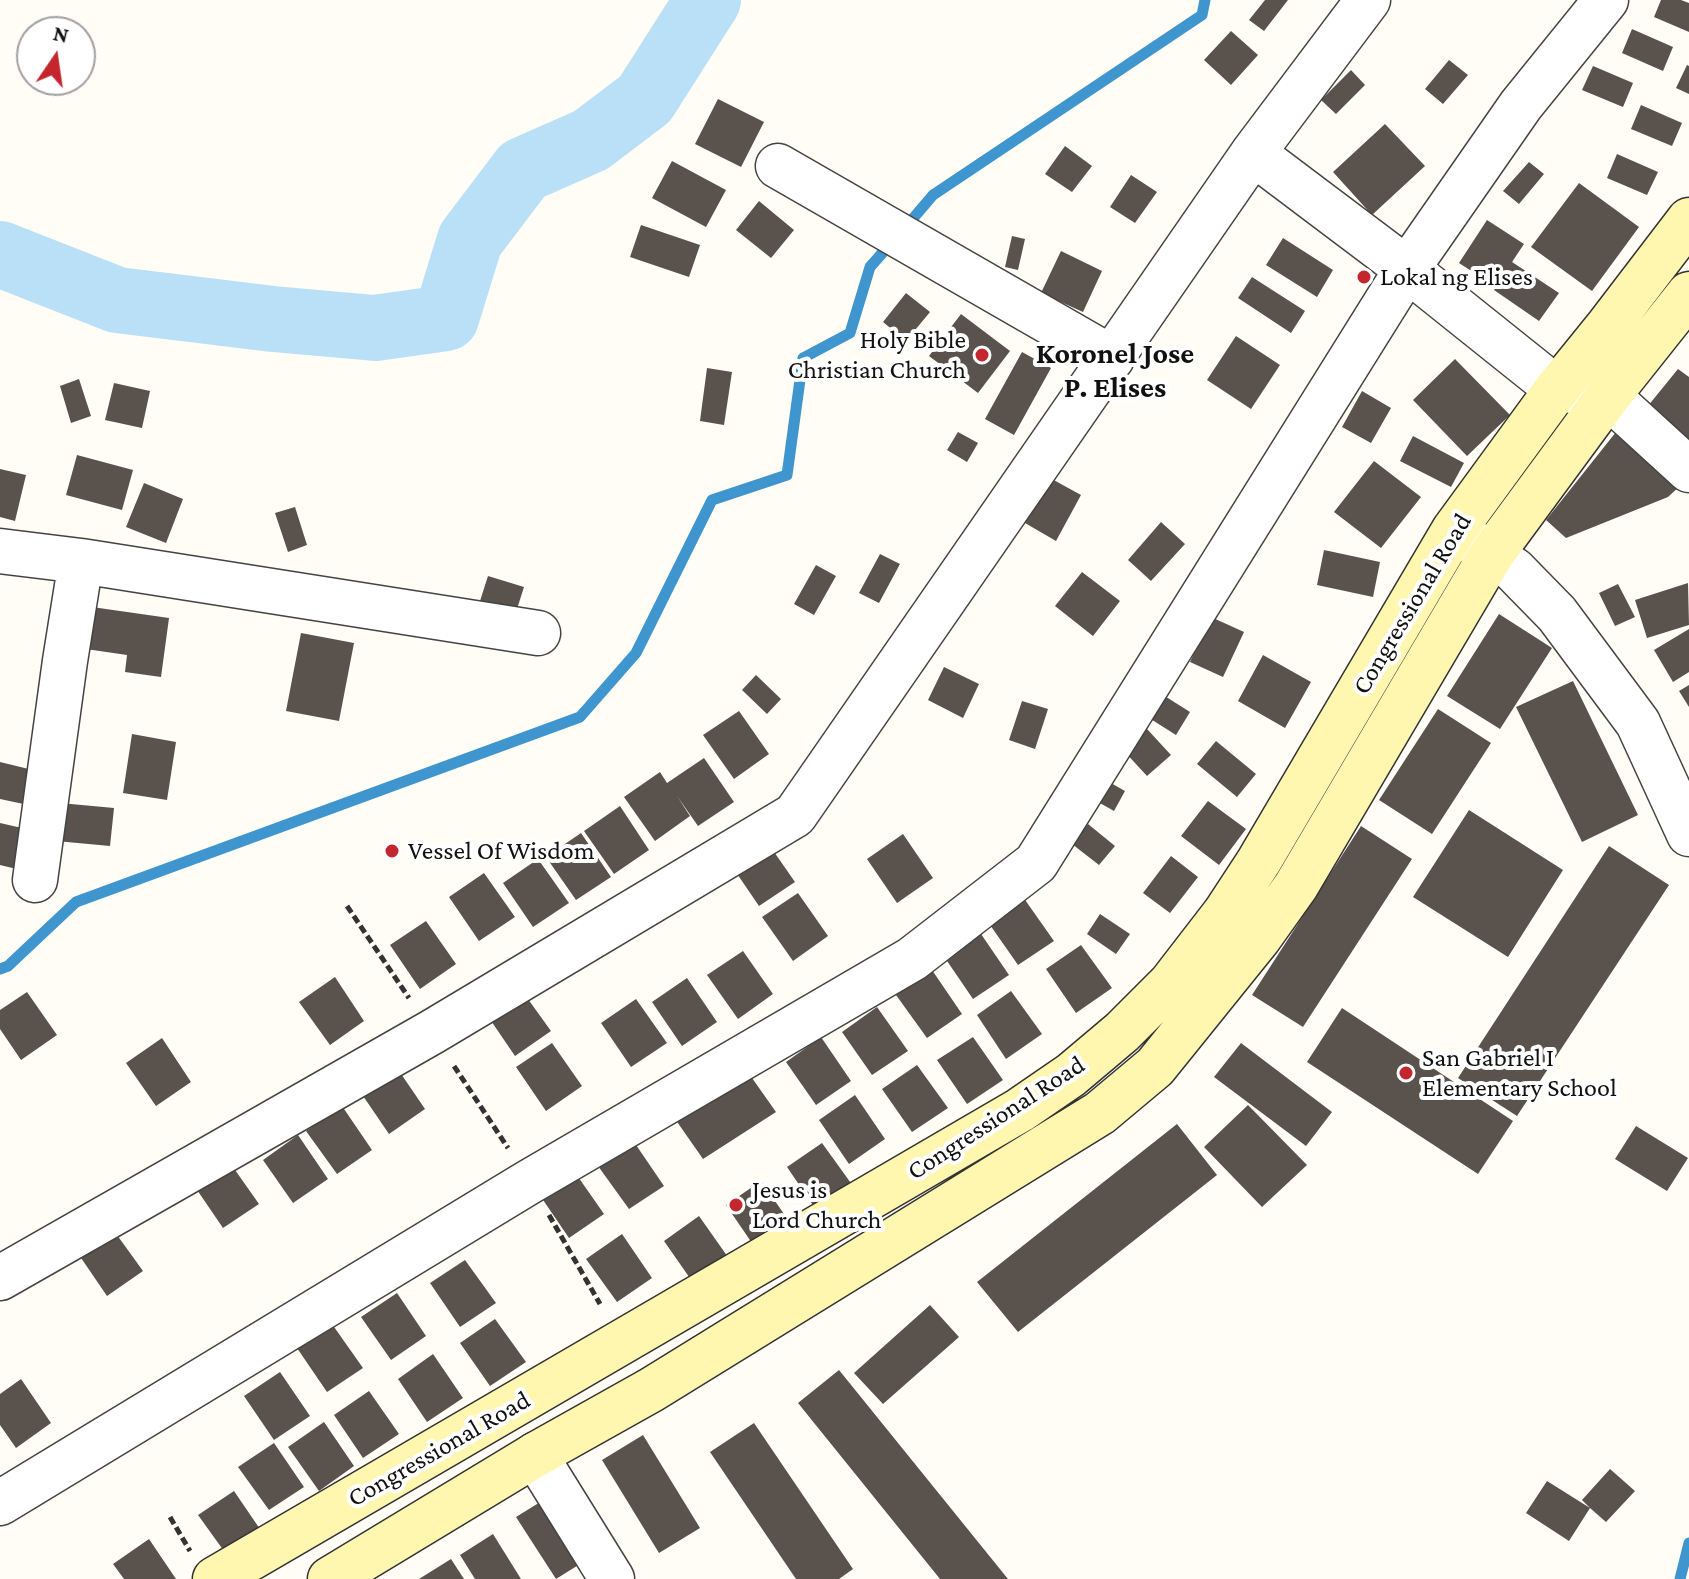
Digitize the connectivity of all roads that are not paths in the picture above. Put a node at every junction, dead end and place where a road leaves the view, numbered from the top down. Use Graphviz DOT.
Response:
graph roads {
  1 [pos="1368,0"];
  2 [pos="1606,0"];
  3 [pos="1253,153"];
  4 [pos="778,166"];
  5 [pos="1689,220"];
  6 [pos="1407,269"];
  7 [pos="1689,294"];
  8 [pos="1626,303"];
  9 [pos="1660,331"];
  10 [pos="1112,358"];
  11 [pos="1557,389"];
  12 [pos="1608,396"];
  13 [pos="1689,470"];
  14 [pos="1454,530"];
  15 [pos="0,551"];
  16 [pos="1491,555"];
  17 [pos="81,561"];
  18 [pos="538,633"];
  19 [pos="1684,810"];
  20 [pos="35,880"];
  21 [pos="0,1278"];
  22 [pos="535,1455"];
  23 [pos="0,1503"];
  24 [pos="280,1563"];
  25 [pos="215,1579"];
  26 [pos="330,1579"];
  27 [pos="612,1579"];
  1 -- 3 [label="street"];
  2 -- 6 [label="street"];
  3 -- 6 [label="street"];
  3 -- 10 [label="street"];
  4 -- 10 [label="street"];
  5 -- 8 [label="main road, Congressional Road"];
  6 -- 11 [label="street"];
  6 -- 23 [label="street"];
  7 -- 9 [label="main road, Congressional Road"];
  8 -- 9 [label="main road"];
  8 -- 11 [label="main road, Congressional Road"];
  9 -- 12 [label="main road, Congressional Road"];
  10 -- 21 [label="street"];
  11 -- 12 [label="street"];
  11 -- 14 [label="main road, Congressional Road"];
  12 -- 13 [label="street"];
  12 -- 16 [label="main road, Congressional Road"];
  14 -- 16 [label="street"];
  14 -- 24 [label="main road, Congressional Road"];
  15 -- 17 [label="street"];
  16 -- 19 [label="street"];
  16 -- 22 [label="main road, Congressional Road"];
  17 -- 18 [label="street"];
  17 -- 20 [label="street"];
  22 -- 26 [label="main road, Congressional Road"];
  22 -- 27 [label="street"];
  24 -- 25 [label="main road, Congressional Road"];
}
